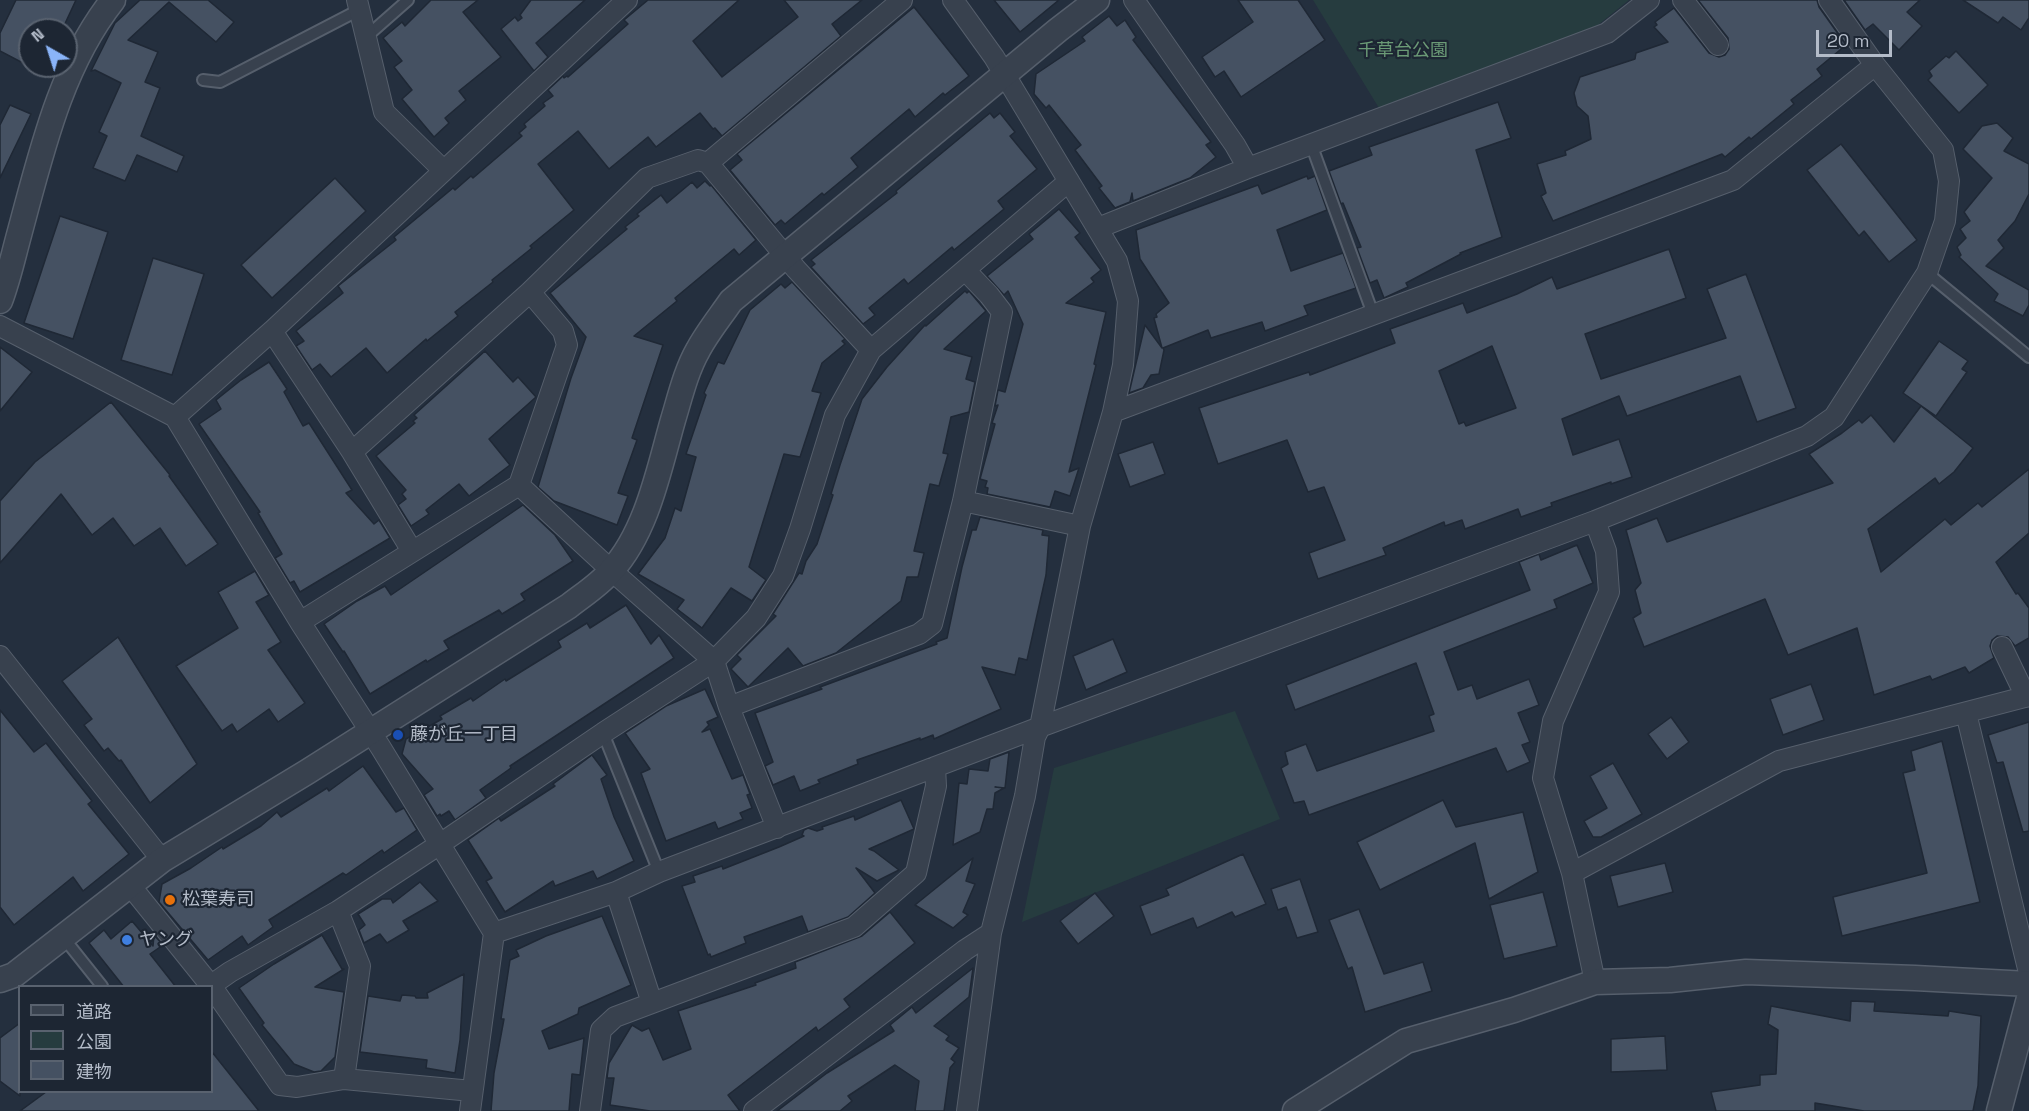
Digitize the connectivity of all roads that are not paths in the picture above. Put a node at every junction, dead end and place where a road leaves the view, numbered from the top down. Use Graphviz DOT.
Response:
graph roads {
  1 [pos="113,0"];
  2 [pos="408,0"];
  3 [pos="627,0"];
  4 [pos="902,0"];
  5 [pos="953,0"];
  6 [pos="1097,0"];
  7 [pos="1134,0"];
  8 [pos="1649,0"];
  9 [pos="1683,0"];
  10 [pos="1829,0"];
  11 [pos="358,5"];
  12 [pos="366,37"];
  13 [pos="1718,45"];
  14 [pos="1875,65"];
  15 [pos="1005,74"];
  16 [pos="203,80"];
  17 [pos="1311,144"];
  18 [pos="708,163"];
  19 [pos="1248,168"];
  20 [pos="443,170"];
  21 [pos="1069,181"];
  22 [pos="1098,228"];
  23 [pos="785,256"];
  24 [pos="966,271"];
  25 [pos="1927,273"];
  26 [pos="530,292"];
  27 [pos="0,301"];
  28 [pos="1373,314"];
  29 [pos="0,326"];
  30 [pos="272,331"];
  31 [pos="872,350"];
  32 [pos="2029,357"];
  33 [pos="1113,412"];
  34 [pos="175,417"];
  35 [pos="352,452"];
  36 [pos="519,485"];
  37 [pos="963,501"];
  38 [pos="1595,521"];
  39 [pos="1080,526"];
  40 [pos="412,551"];
  41 [pos="612,571"];
  42 [pos="300,622"];
  43 [pos="2002,647"];
  44 [pos="0,656"];
  45 [pos="714,661"];
  46 [pos="2027,696"];
  47 [pos="729,707"];
  48 [pos="1966,713"];
  49 [pos="1040,727"];
  50 [pos="371,732"];
  51 [pos="603,733"];
  52 [pos="935,767"];
  53 [pos="777,828"];
  54 [pos="440,844"];
  55 [pos="162,860"];
  56 [pos="659,872"];
  57 [pos="1572,873"];
  58 [pos="129,884"];
  59 [pos="616,892"];
  60 [pos="338,911"];
  61 [pos="494,933"];
  62 [pos="991,933"];
  63 [pos="63,936"];
  64 [pos="2029,973"];
  65 [pos="0,980"];
  66 [pos="1595,982"];
  67 [pos="2029,984"];
  68 [pos="100,985"];
  69 [pos="209,985"];
  70 [pos="213,985"];
  71 [pos="213,990"];
  72 [pos="2029,998"];
  73 [pos="652,1003"];
  74 [pos="344,1079"];
  75 [pos="472,1091"];
  76 [pos="470,1111"];
  77 [pos="590,1111"];
  78 [pos="754,1111"];
  79 [pos="967,1111"];
  80 [pos="1295,1111"];
  81 [pos="1999,1111"];
  1 -- 27 [label="street"];
  2 -- 12 [label="lane"];
  3 -- 20 [label="street"];
  4 -- 18 [label="street"];
  5 -- 15 [label="street"];
  6 -- 15 [label="street"];
  7 -- 19 [label="street"];
  8 -- 17 [label="street"];
  9 -- 13 [label="street"];
  10 -- 14 [label="street"];
  11 -- 12 [label="street"];
  11 -- 16 [label="lane"];
  12 -- 20 [label="street"];
  14 -- 25 [label="street"];
  14 -- 28 [label="street"];
  15 -- 21 [label="street"];
  15 -- 23 [label="street"];
  17 -- 19 [label="street"];
  17 -- 28 [label="lane"];
  18 -- 23 [label="street"];
  18 -- 26 [label="street"];
  19 -- 22 [label="street"];
  20 -- 30 [label="street"];
  21 -- 22 [label="street"];
  21 -- 24 [label="street"];
  22 -- 33 [label="street"];
  23 -- 31 [label="street"];
  23 -- 41 [label="street"];
  24 -- 31 [label="street"];
  24 -- 37 [label="street"];
  25 -- 32 [label="lane"];
  25 -- 38 [label="street"];
  26 -- 35 [label="street"];
  26 -- 36 [label="street"];
  28 -- 33 [label="street"];
  29 -- 34 [label="street"];
  30 -- 34 [label="street"];
  30 -- 35 [label="street"];
  31 -- 45 [label="street"];
  33 -- 39 [label="street"];
  34 -- 42 [label="street"];
  35 -- 40 [label="street"];
  36 -- 40 [label="street"];
  36 -- 41 [label="street"];
  37 -- 39 [label="street"];
  37 -- 47 [label="street"];
  38 -- 49 [label="street"];
  38 -- 57 [label="street"];
  39 -- 49 [label="street"];
  40 -- 42 [label="street"];
  41 -- 45 [label="street"];
  41 -- 50 [label="street"];
  42 -- 50 [label="street"];
  43 -- 46 [label="street"];
  44 -- 55 [label="street"];
  45 -- 47 [label="street"];
  45 -- 51 [label="street"];
  46 -- 48 [label="street"];
  47 -- 53 [label="street"];
  48 -- 57 [label="street"];
  48 -- 64 [label="street"];
  49 -- 52 [label="street"];
  49 -- 62 [label="street"];
  50 -- 54 [label="street"];
  50 -- 55 [label="street"];
  51 -- 54 [label="street"];
  51 -- 56 [label="lane"];
  52 -- 53 [label="street"];
  52 -- 73 [label="street"];
  53 -- 56 [label="street"];
  54 -- 60 [label="street"];
  54 -- 61 [label="street"];
  55 -- 58 [label="street"];
  56 -- 59 [label="street"];
  57 -- 66 [label="street"];
  58 -- 63 [label="street"];
  58 -- 69 [label="street"];
  59 -- 61 [label="street"];
  59 -- 73 [label="street"];
  60 -- 70 [label="street"];
  60 -- 74 [label="street"];
  61 -- 75 [label="street"];
  62 -- 78 [label="street"];
  62 -- 79 [label="street"];
  63 -- 65 [label="street"];
  63 -- 68 [label="lane"];
  66 -- 67 [label="street"];
  66 -- 80 [label="street"];
  71 -- 74 [label="street"];
  72 -- 81 [label="street"];
  73 -- 77 [label="street"];
  74 -- 75 [label="street"];
  75 -- 76 [label="street"];
}
